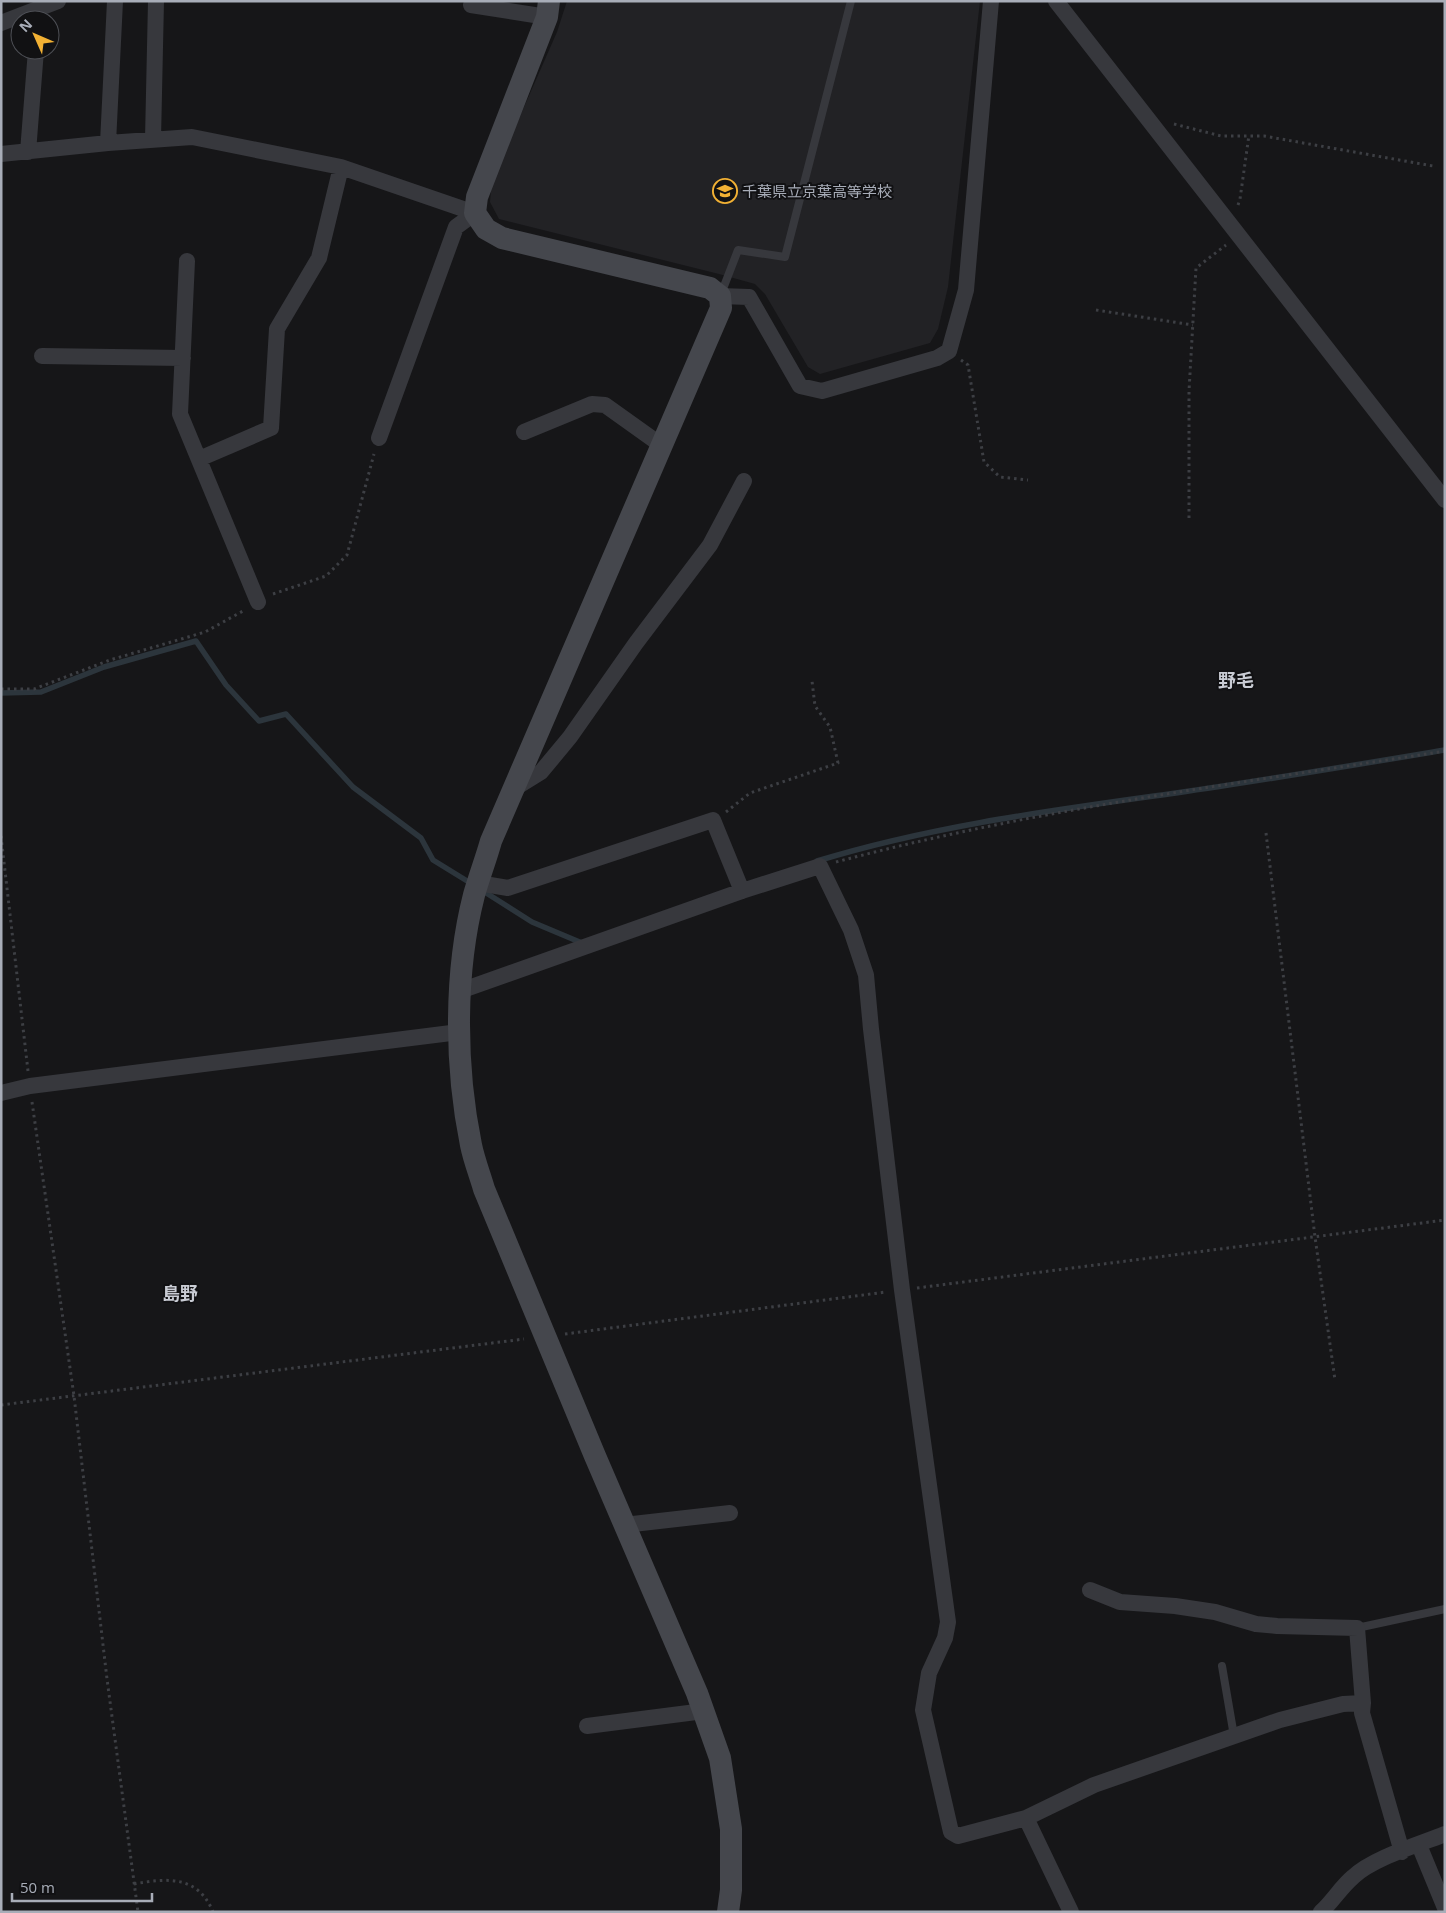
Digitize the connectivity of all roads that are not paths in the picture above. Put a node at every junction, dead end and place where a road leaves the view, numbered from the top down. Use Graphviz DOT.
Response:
graph roads {
  1 [pos="58,1"];
  2 [pos="114,1"];
  3 [pos="156,1"];
  4 [pos="851,1"];
  5 [pos="992,1"];
  6 [pos="1056,1"];
  7 [pos="470,5"];
  8 [pos="548,9"];
  9 [pos="45,10"];
  10 [pos="35,60"];
  11 [pos="153,139"];
  12 [pos="108,143"];
  13 [pos="28,152"];
  14 [pos="1,154"];
  15 [pos="342,167"];
  16 [pos="475,213"];
  17 [pos="187,261"];
  18 [pos="720,296"];
  19 [pos="42,356"];
  20 [pos="183,358"];
  21 [pos="524,432"];
  22 [pos="379,438"];
  23 [pos="661,445"];
  24 [pos="199,460"];
  25 [pos="744,481"];
  26 [pos="1445,500"];
  27 [pos="258,602"];
  28 [pos="512,790"];
  29 [pos="478,883"];
  30 [pos="742,891"];
  31 [pos="460,990"];
  32 [pos="460,1032"];
  33 [pos="1,1093"];
  34 [pos="730,1513"];
  35 [pos="624,1526"];
  36 [pos="1090,1590"];
  37 [pos="1445,1609"];
  38 [pos="1357,1628"];
  39 [pos="1222,1666"];
  40 [pos="1363,1704"];
  41 [pos="704,1711"];
  42 [pos="587,1726"];
  43 [pos="1234,1736"];
  44 [pos="1026,1818"];
  45 [pos="1445,1834"];
  46 [pos="1419,1845"];
  47 [pos="1402,1852"];
  48 [pos="1445,1908"];
  49 [pos="728,1912"];
  50 [pos="1071,1912"];
  51 [pos="1321,1912"];
  1 -- 9 [label="street"];
  2 -- 12 [label="street"];
  3 -- 11 [label="street"];
  4 -- 18 [label="lane"];
  5 -- 18 [label="street"];
  6 -- 26 [label="street"];
  7 -- 8 [label="street"];
  8 -- 16 [label="street"];
  10 -- 13 [label="street"];
  11 -- 12 [label="street"];
  11 -- 15 [label="street"];
  12 -- 13 [label="street"];
  13 -- 14 [label="street"];
  15 -- 16 [label="street"];
  15 -- 24 [label="street"];
  16 -- 18 [label="street"];
  16 -- 22 [label="street"];
  17 -- 20 [label="street"];
  18 -- 23 [label="street"];
  19 -- 20 [label="street"];
  20 -- 24 [label="street"];
  21 -- 23 [label="street"];
  23 -- 28 [label="street"];
  24 -- 27 [label="street"];
  25 -- 28 [label="street"];
  28 -- 29 [label="street"];
  29 -- 30 [label="street"];
  29 -- 31 [label="street"];
  30 -- 31 [label="street"];
  30 -- 44 [label="street"];
  31 -- 32 [label="street"];
  32 -- 33 [label="street"];
  32 -- 35 [label="street"];
  34 -- 35 [label="street"];
  35 -- 41 [label="street"];
  36 -- 38 [label="street"];
  37 -- 38 [label="lane"];
  38 -- 40 [label="street"];
  39 -- 43 [label="lane"];
  40 -- 43 [label="street"];
  40 -- 47 [label="street"];
  41 -- 42 [label="street"];
  41 -- 49 [label="street"];
  43 -- 44 [label="street"];
  44 -- 50 [label="street"];
  45 -- 46 [label="street"];
  46 -- 47 [label="street"];
  46 -- 48 [label="street"];
  47 -- 51 [label="street"];
}
